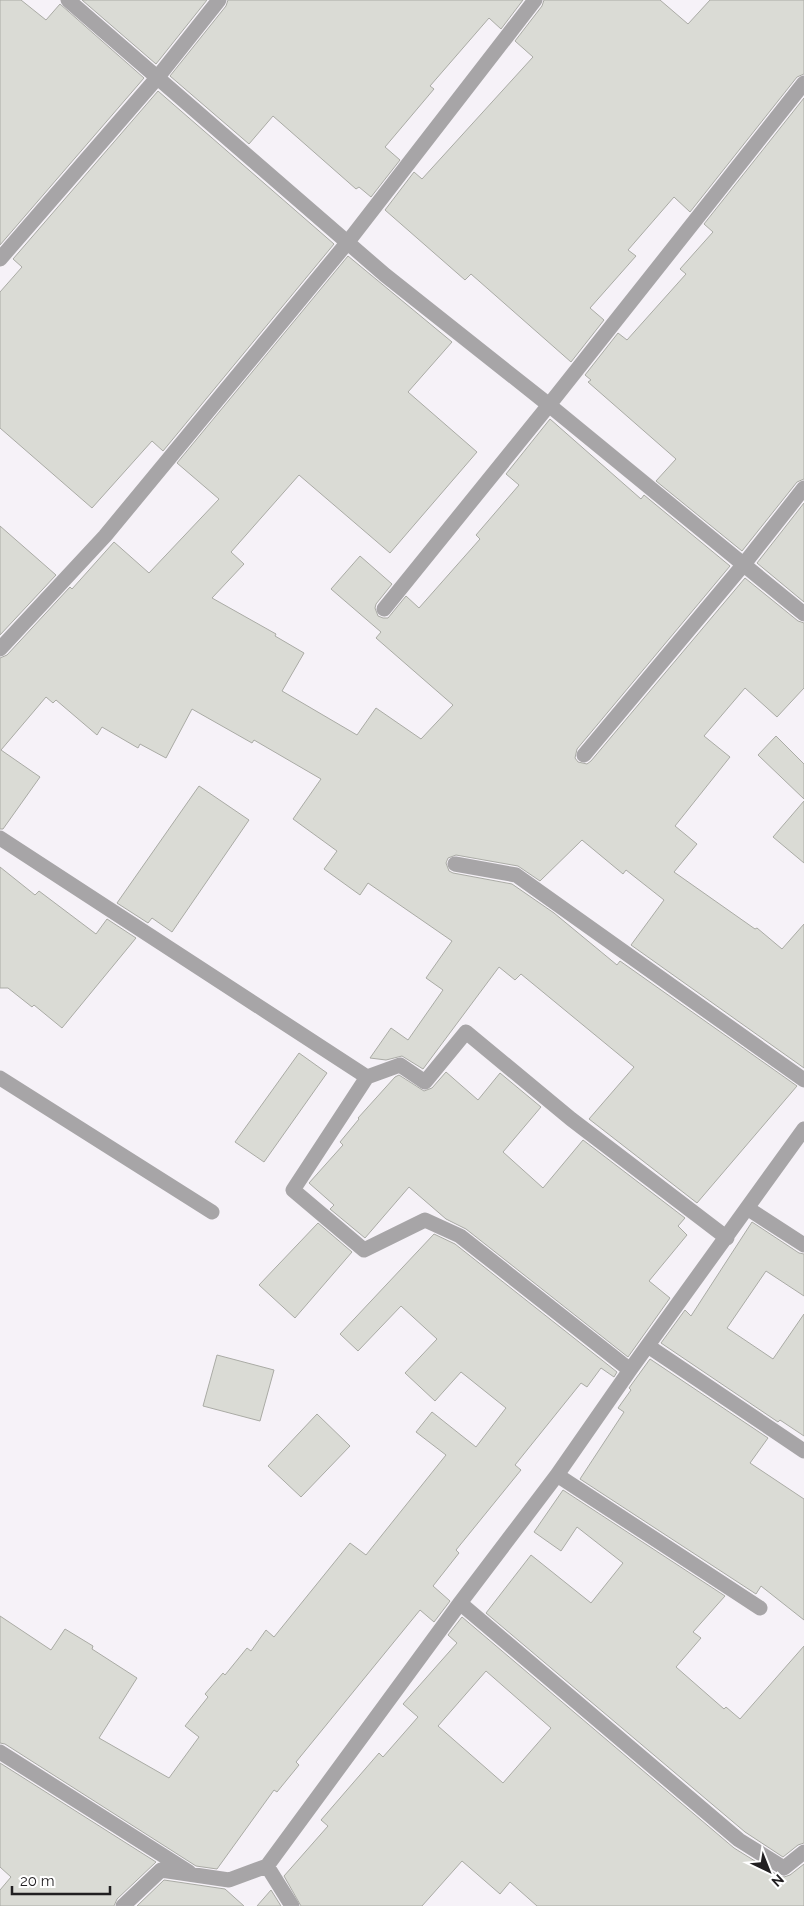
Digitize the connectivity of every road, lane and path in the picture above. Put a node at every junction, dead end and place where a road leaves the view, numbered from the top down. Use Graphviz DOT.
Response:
graph roads {
  1 [pos="68,0"];
  2 [pos="219,0"];
  3 [pos="535,0"];
  4 [pos="157,78"];
  5 [pos="804,83"];
  6 [pos="348,243"];
  7 [pos="0,259"];
  8 [pos="549,405"];
  9 [pos="804,488"];
  10 [pos="744,564"];
  11 [pos="384,609"];
  12 [pos="804,614"];
  13 [pos="0,649"];
  14 [pos="584,755"];
  15 [pos="0,838"];
  16 [pos="455,864"];
  17 [pos="367,1077"];
  18 [pos="0,1078"];
  19 [pos="804,1080"];
  20 [pos="804,1129"];
  21 [pos="747,1208"];
  22 [pos="212,1212"];
  23 [pos="727,1238"];
  24 [pos="804,1245"];
  25 [pos="648,1346"];
  26 [pos="630,1370"];
  27 [pos="804,1451"];
  28 [pos="557,1475"];
  29 [pos="460,1603"];
  30 [pos="760,1608"];
  31 [pos="0,1752"];
  32 [pos="804,1852"];
  33 [pos="267,1866"];
  34 [pos="193,1875"];
  35 [pos="123,1906"];
  36 [pos="292,1906"];
  1 -- 4 [label="street"];
  2 -- 4 [label="street"];
  3 -- 6 [label="street"];
  4 -- 6 [label="street"];
  4 -- 7 [label="street"];
  5 -- 8 [label="street"];
  6 -- 8 [label="street"];
  6 -- 13 [label="street"];
  8 -- 10 [label="street"];
  8 -- 11 [label="street"];
  9 -- 10 [label="street"];
  10 -- 12 [label="street"];
  10 -- 14 [label="street"];
  15 -- 17 [label="street"];
  16 -- 19 [label="street"];
  17 -- 23 [label="street"];
  17 -- 26 [label="street"];
  18 -- 22 [label="street"];
  20 -- 21 [label="street"];
  21 -- 23 [label="street"];
  21 -- 24 [label="street"];
  23 -- 25 [label="street"];
  25 -- 26 [label="street"];
  25 -- 27 [label="street"];
  26 -- 28 [label="street"];
  28 -- 29 [label="street"];
  28 -- 30 [label="street"];
  29 -- 32 [label="street"];
  29 -- 33 [label="street"];
  31 -- 34 [label="street"];
  33 -- 34 [label="street"];
  33 -- 36 [label="street"];
  34 -- 35 [label="street"];
}
